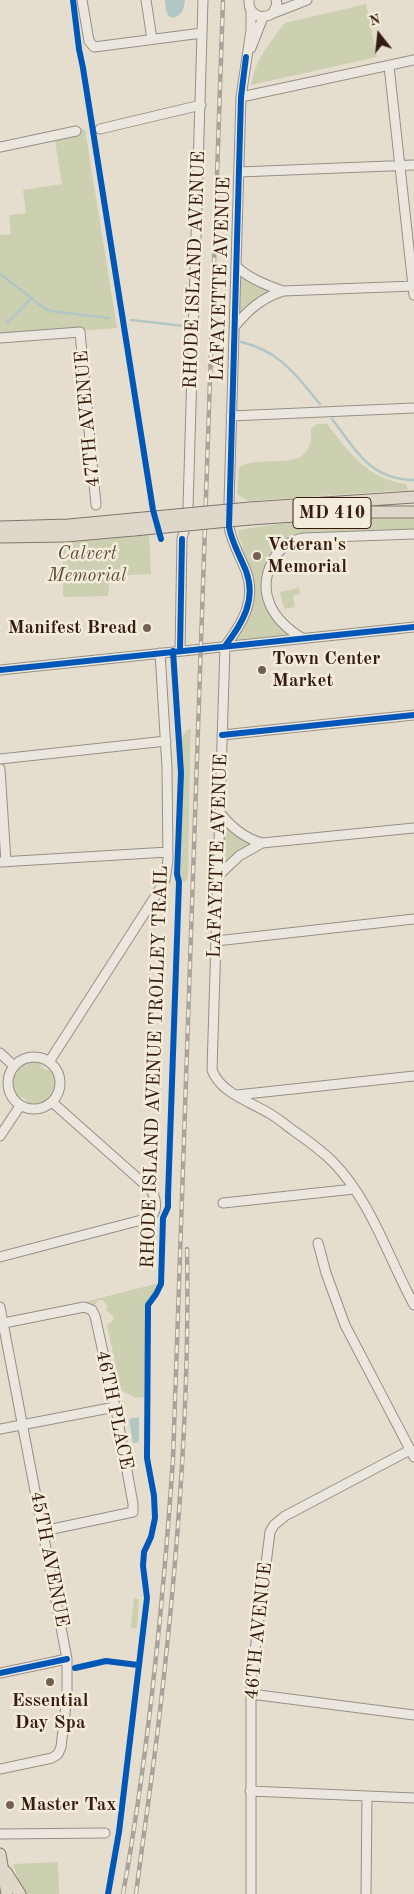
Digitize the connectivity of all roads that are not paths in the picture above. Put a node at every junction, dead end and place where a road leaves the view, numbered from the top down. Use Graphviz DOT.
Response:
graph roads {
  1 [pos="82,0"];
  2 [pos="146,0"];
  3 [pos="203,0"];
  4 [pos="249,0"];
  5 [pos="276,0"];
  6 [pos="307,0"];
  7 [pos="251,12"];
  8 [pos="266,16"];
  9 [pos="202,33"];
  10 [pos="152,39"];
  11 [pos="246,57"];
  12 [pos="414,60"];
  13 [pos="389,66"];
  14 [pos="241,97"];
  15 [pos="201,105"];
  16 [pos="100,129"];
  17 [pos="76,131"];
  18 [pos="0,147"];
  19 [pos="400,165"];
  20 [pos="414,165"];
  21 [pos="240,172"];
  22 [pos="237,266"];
  23 [pos="414,289"];
  24 [pos="283,291"];
  25 [pos="235,326"];
  26 [pos="0,338"];
  27 [pos="414,408"];
  28 [pos="232,416"];
  29 [pos="414,497"];
  30 [pos="229,503"];
  31 [pos="96,505"];
  32 [pos="188,507"];
  33 [pos="414,512"];
  34 [pos="250,514"];
  35 [pos="133,525"];
  36 [pos="0,527"];
  37 [pos="229,527"];
  38 [pos="184,531"];
  39 [pos="414,534"];
  40 [pos="0,537"];
  41 [pos="265,584"];
  42 [pos="250,585"];
  43 [pos="414,627"];
  44 [pos="302,638"];
  45 [pos="225,646"];
  46 [pos="180,650"];
  47 [pos="160,653"];
  48 [pos="0,670"];
  49 [pos="414,715"];
  50 [pos="222,735"];
  51 [pos="166,741"];
  52 [pos="0,759"];
  53 [pos="0,769"];
  54 [pos="220,813"];
  55 [pos="414,828"];
  56 [pos="262,843"];
  57 [pos="168,852"];
  58 [pos="3,862"];
  59 [pos="218,876"];
  60 [pos="414,919"];
  61 [pos="216,941"];
  62 [pos="0,1053"];
  63 [pos="49,1062"];
  64 [pos="14,1066"];
  65 [pos="414,1076"];
  66 [pos="237,1095"];
  67 [pos="52,1102"];
  68 [pos="20,1106"];
  69 [pos="0,1136"];
  70 [pos="354,1190"];
  71 [pos="223,1203"];
  72 [pos="318,1243"];
  73 [pos="0,1257"];
  74 [pos="410,1288"];
  75 [pos="414,1305"];
  76 [pos="0,1307"];
  77 [pos="4,1323"];
  78 [pos="115,1407"];
  79 [pos="23,1425"];
  80 [pos="0,1429"];
  81 [pos="412,1453"];
  82 [pos="43,1531"];
  83 [pos="68,1659"];
  84 [pos="0,1673"];
  85 [pos="251,1694"];
  86 [pos="414,1715"];
  87 [pos="0,1769"];
  88 [pos="250,1791"];
  89 [pos="367,1796"];
  90 [pos="414,1798"];
  91 [pos="105,1833"];
  92 [pos="0,1834"];
  93 [pos="1,1858"];
  94 [pos="7,1894"];
  95 [pos="20,1894"];
  96 [pos="251,1894"];
  97 [pos="366,1894"];
  1 -- 10 [label="street"];
  2 -- 10 [label="street"];
  3 -- 9 [label="street, RHODE ISLAND AVENUE"];
  4 -- 7 [label="street, LAFAYETTE AVENUE"];
  5 -- 8 [label="street, LAFAYETTE AVENUE"];
  6 -- 8 [label="street"];
  7 -- 8 [label="street"];
  7 -- 11 [label="street, LAFAYETTE AVENUE"];
  8 -- 11 [label="street, LAFAYETTE AVENUE"];
  9 -- 10 [label="street"];
  9 -- 15 [label="street, RHODE ISLAND AVENUE"];
  11 -- 14 [label="street, LAFAYETTE AVENUE"];
  12 -- 13 [label="street"];
  13 -- 14 [label="street"];
  13 -- 19 [label="street"];
  14 -- 21 [label="street, LAFAYETTE AVENUE"];
  15 -- 16 [label="street"];
  15 -- 32 [label="street, RHODE ISLAND AVENUE"];
  17 -- 18 [label="street"];
  19 -- 20 [label="street"];
  19 -- 21 [label="street"];
  19 -- 23 [label="street"];
  21 -- 22 [label="street, LAFAYETTE AVENUE"];
  22 -- 24 [label="street"];
  22 -- 25 [label="street, LAFAYETTE AVENUE"];
  23 -- 24 [label="street"];
  24 -- 25 [label="street"];
  25 -- 28 [label="street, LAFAYETTE AVENUE"];
  26 -- 31 [label="street, 47TH AVENUE"];
  27 -- 28 [label="street"];
  28 -- 30 [label="street, LAFAYETTE AVENUE"];
  29 -- 34 [label="main road, MD 410"];
  33 -- 34 [label="main road, MD 410"];
  34 -- 35 [label="main road, MD 410, bridge"];
  35 -- 36 [label="main road, MD 410"];
  35 -- 40 [label="main road, MD 410"];
  37 -- 42 [label="street"];
  38 -- 46 [label="street"];
  39 -- 41 [label="street"];
  41 -- 42 [label="street"];
  41 -- 44 [label="street"];
  42 -- 45 [label="street"];
  43 -- 44 [label="street"];
  44 -- 45 [label="street"];
  45 -- 46 [label="street"];
  45 -- 50 [label="street, LAFAYETTE AVENUE"];
  46 -- 47 [label="street"];
  47 -- 48 [label="street"];
  47 -- 51 [label="street"];
  49 -- 50 [label="street"];
  50 -- 54 [label="street, LAFAYETTE AVENUE"];
  51 -- 52 [label="street"];
  51 -- 57 [label="street"];
  53 -- 58 [label="street"];
  54 -- 56 [label="street"];
  54 -- 59 [label="street, LAFAYETTE AVENUE"];
  55 -- 56 [label="street"];
  56 -- 59 [label="street"];
  57 -- 58 [label="street"];
  57 -- 63 [label="street"];
  59 -- 61 [label="street, LAFAYETTE AVENUE"];
  60 -- 61 [label="street"];
  61 -- 66 [label="street, LAFAYETTE AVENUE"];
  62 -- 64 [label="street"];
  63 -- 64 [label="street"];
  63 -- 67 [label="street"];
  64 -- 68 [label="street"];
  65 -- 66 [label="street"];
  66 -- 70 [label="street"];
  67 -- 68 [label="street"];
  67 -- 73 [label="street"];
  68 -- 69 [label="street"];
  70 -- 71 [label="street"];
  70 -- 74 [label="street"];
  72 -- 81 [label="street"];
  74 -- 75 [label="street"];
  76 -- 77 [label="street, 45TH AVENUE"];
  77 -- 78 [label="street, 46TH PLACE"];
  77 -- 79 [label="street, 45TH AVENUE"];
  78 -- 79 [label="street"];
  78 -- 82 [label="street, 46TH PLACE"];
  79 -- 80 [label="street"];
  79 -- 82 [label="street, 45TH AVENUE"];
  81 -- 85 [label="street, 46TH AVENUE"];
  82 -- 83 [label="street, 45TH AVENUE"];
  83 -- 84 [label="street"];
  83 -- 87 [label="street, 45TH AVENUE"];
  85 -- 86 [label="street"];
  85 -- 88 [label="street, 46TH AVENUE"];
  88 -- 89 [label="street"];
  88 -- 96 [label="street, 46TH AVENUE"];
  89 -- 90 [label="street"];
  89 -- 97 [label="street"];
  91 -- 92 [label="street"];
  93 -- 94 [label="main road"];
  93 -- 95 [label="main road"];
}
